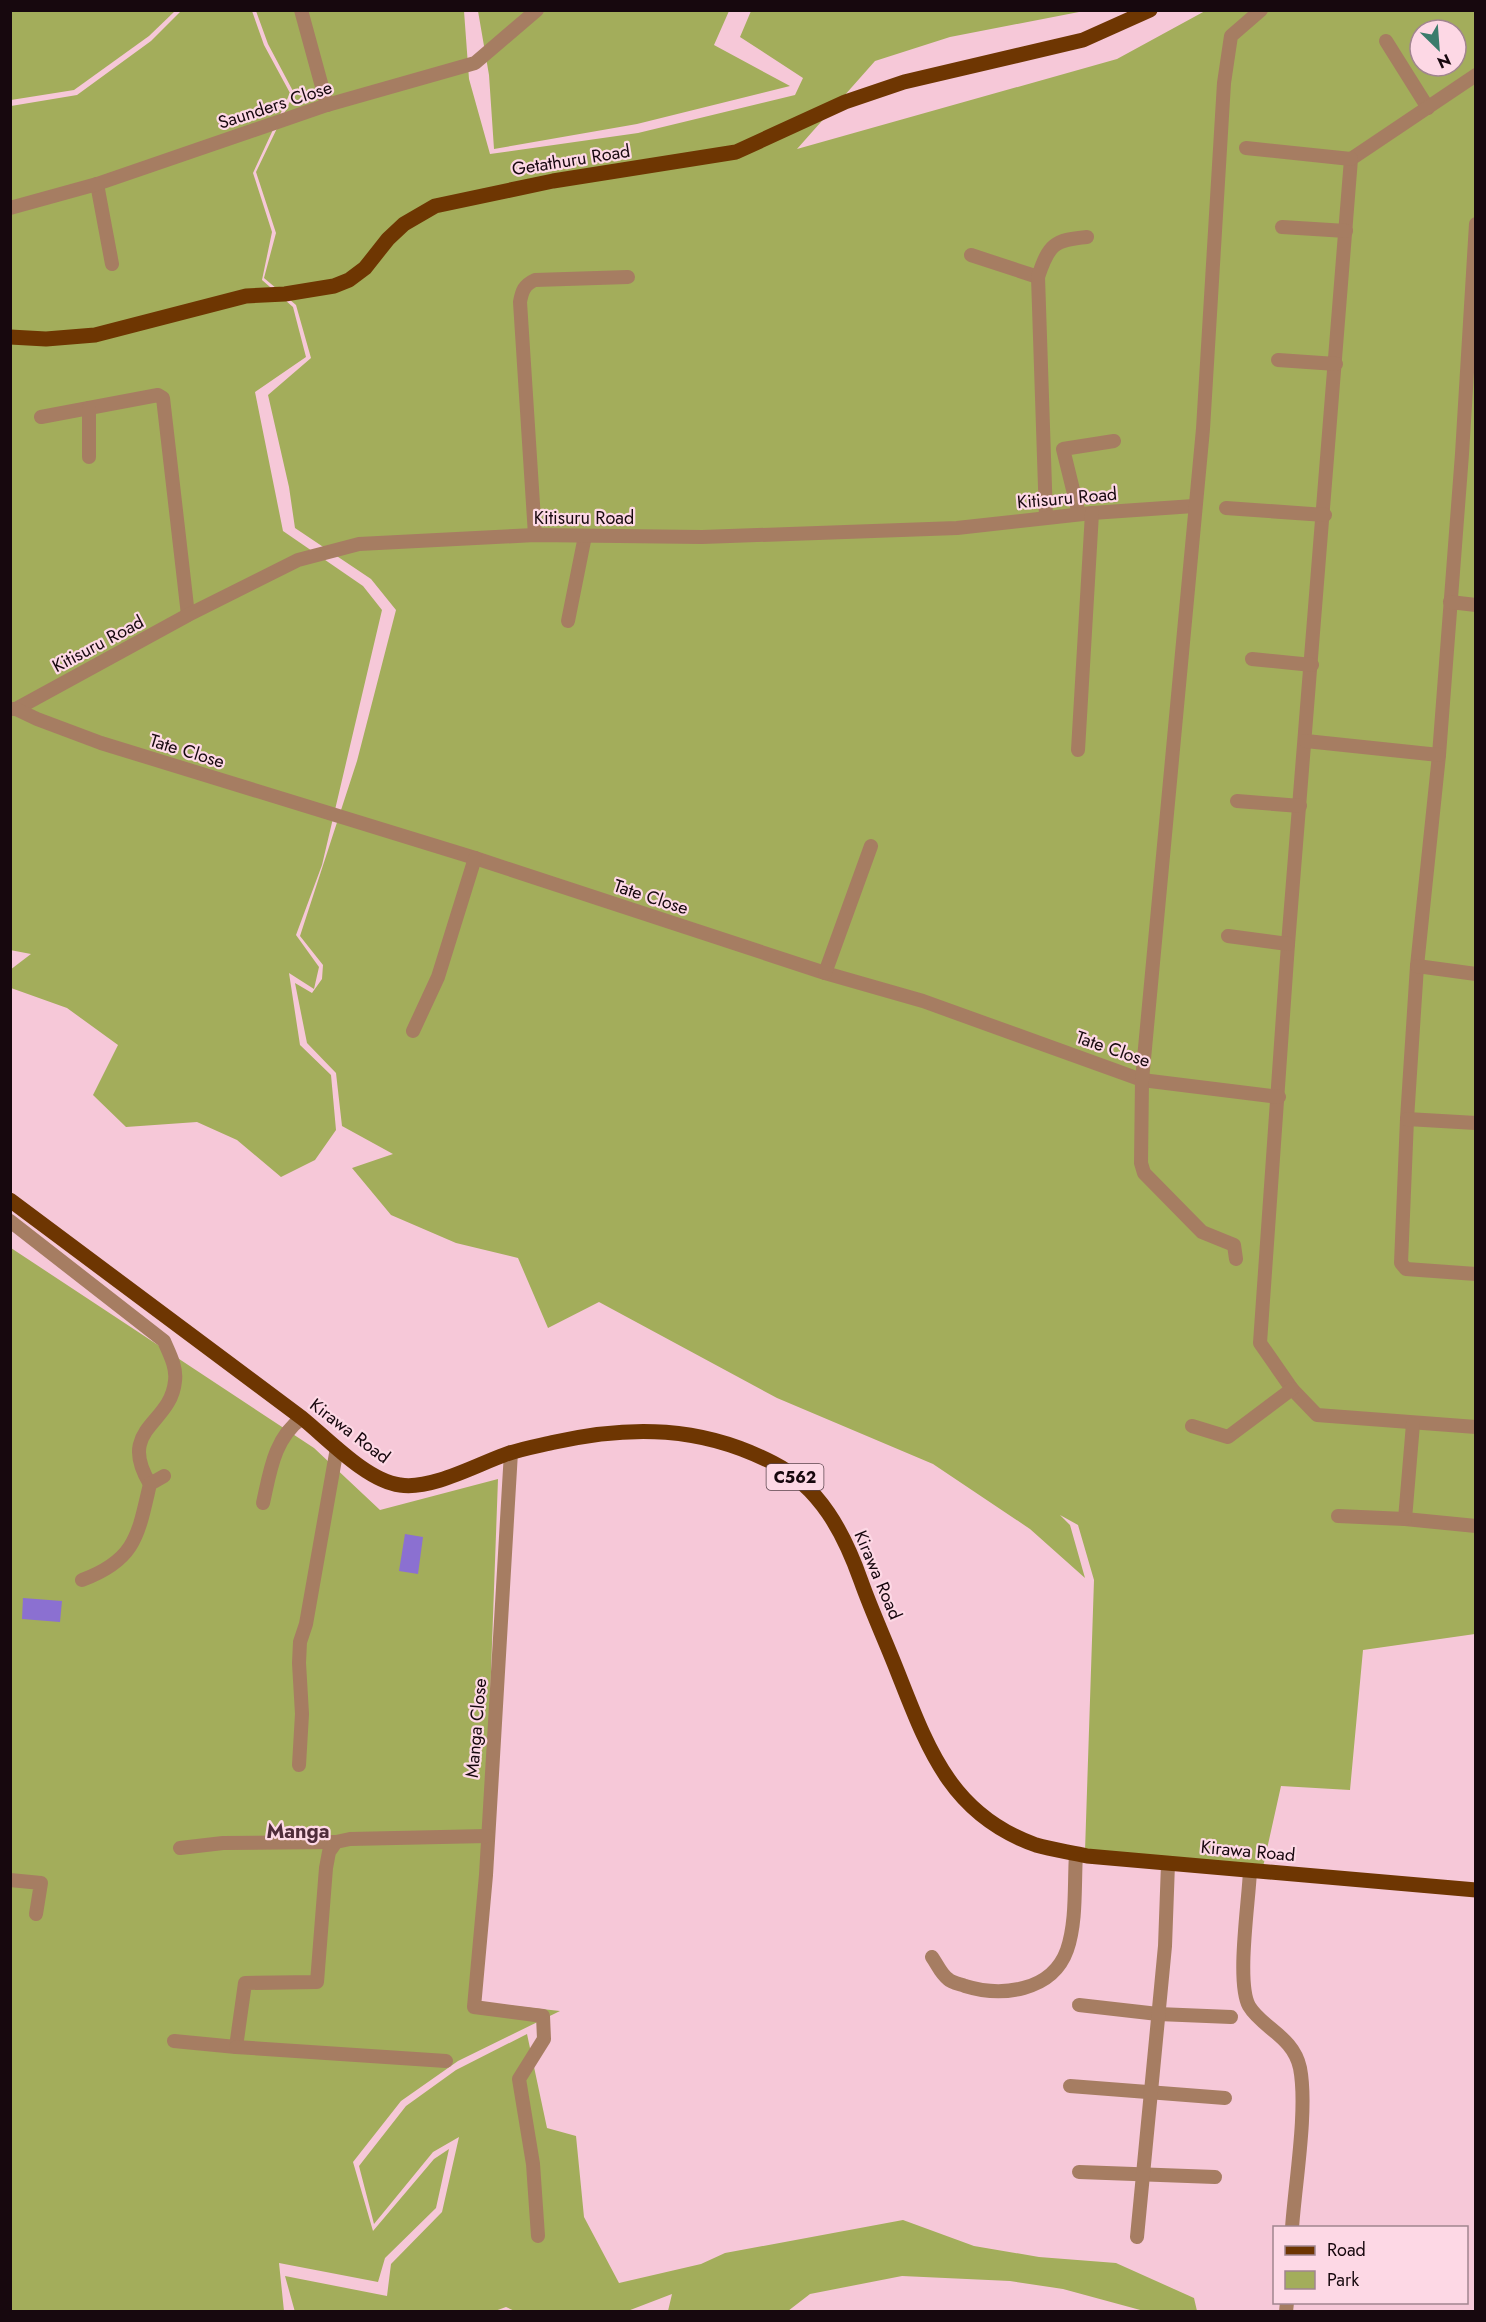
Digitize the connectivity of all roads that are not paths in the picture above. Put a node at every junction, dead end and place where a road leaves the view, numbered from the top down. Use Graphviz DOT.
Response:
graph roads {
  1 [pos="301,10"];
  2 [pos="537,10"];
  3 [pos="1150,10"];
  4 [pos="1261,10"];
  5 [pos="1386,41"];
  6 [pos="1476,75"];
  7 [pos="327,105"];
  8 [pos="1428,108"];
  9 [pos="1246,148"];
  10 [pos="1352,159"];
  11 [pos="97,184"];
  12 [pos="10,208"];
  13 [pos="1476,224"];
  14 [pos="1282,227"];
  15 [pos="1346,231"];
  16 [pos="1087,237"];
  17 [pos="972,255"];
  18 [pos="112,264"];
  19 [pos="628,277"];
  20 [pos="1038,277"];
  21 [pos="1473,312"];
  22 [pos="10,337"];
  23 [pos="1278,360"];
  24 [pos="1336,364"];
  25 [pos="89,408"];
  26 [pos="41,417"];
  27 [pos="1114,441"];
  28 [pos="1469,455"];
  29 [pos="89,457"];
  30 [pos="1194,506"];
  31 [pos="1226,508"];
  32 [pos="1085,514"];
  33 [pos="1325,515"];
  34 [pos="1046,517"];
  35 [pos="535,536"];
  36 [pos="585,536"];
  37 [pos="1450,602"];
  38 [pos="1476,604"];
  39 [pos="188,615"];
  40 [pos="568,621"];
  41 [pos="1252,659"];
  42 [pos="1312,665"];
  43 [pos="14,709"];
  44 [pos="1306,741"];
  45 [pos="1078,750"];
  46 [pos="1438,755"];
  47 [pos="1238,801"];
  48 [pos="1300,806"];
  49 [pos="871,846"];
  50 [pos="475,858"];
  51 [pos="1228,936"];
  52 [pos="1288,944"];
  53 [pos="1417,966"];
  54 [pos="825,973"];
  55 [pos="1476,974"];
  56 [pos="413,1031"];
  57 [pos="1142,1080"];
  58 [pos="1280,1096"];
  59 [pos="1407,1119"];
  60 [pos="1476,1123"];
  61 [pos="10,1200"];
  62 [pos="10,1221"];
  63 [pos="1236,1259"];
  64 [pos="1476,1274"];
  65 [pos="1292,1389"];
  66 [pos="302,1418"];
  67 [pos="1413,1424"];
  68 [pos="1192,1426"];
  69 [pos="1476,1427"];
  70 [pos="337,1448"];
  71 [pos="511,1452"];
  72 [pos="164,1476"];
  73 [pos="150,1484"];
  74 [pos="263,1503"];
  75 [pos="1338,1516"];
  76 [pos="1405,1519"];
  77 [pos="1476,1526"];
  78 [pos="82,1580"];
  79 [pos="299,1765"];
  80 [pos="487,1836"];
  81 [pos="336,1842"];
  82 [pos="180,1848"];
  83 [pos="1076,1854"];
  84 [pos="1168,1864"];
  85 [pos="1250,1870"];
  86 [pos="10,1880"];
  87 [pos="1476,1890"];
  88 [pos="36,1914"];
  89 [pos="932,1957"];
  90 [pos="1079,2005"];
  91 [pos="1158,2014"];
  92 [pos="1231,2017"];
  93 [pos="174,2041"];
  94 [pos="236,2047"];
  95 [pos="446,2061"];
  96 [pos="1070,2086"];
  97 [pos="1151,2092"];
  98 [pos="1225,2098"];
  99 [pos="1079,2172"];
  100 [pos="1143,2175"];
  101 [pos="1215,2177"];
  102 [pos="1292,2226"];
  103 [pos="538,2236"];
  104 [pos="1137,2237"];
  1 -- 7 [label="street"];
  2 -- 7 [label="street, Saunders Close"];
  3 -- 22 [label="main road, Getathuru Road"];
  4 -- 30 [label="street"];
  5 -- 8 [label="street"];
  6 -- 8 [label="street"];
  7 -- 11 [label="street, Saunders Close"];
  8 -- 10 [label="street"];
  9 -- 10 [label="street"];
  10 -- 15 [label="street"];
  11 -- 12 [label="street, Saunders Close"];
  11 -- 18 [label="street"];
  13 -- 21 [label="street"];
  14 -- 15 [label="street"];
  15 -- 24 [label="street"];
  16 -- 20 [label="street"];
  17 -- 20 [label="street"];
  19 -- 35 [label="street"];
  20 -- 34 [label="street"];
  21 -- 28 [label="street"];
  23 -- 24 [label="street"];
  24 -- 33 [label="street"];
  25 -- 26 [label="street"];
  25 -- 29 [label="street"];
  25 -- 39 [label="street"];
  27 -- 32 [label="street"];
  28 -- 37 [label="street"];
  30 -- 32 [label="street, Kitisuru Road"];
  30 -- 57 [label="street"];
  31 -- 33 [label="street"];
  32 -- 34 [label="street, Kitisuru Road"];
  32 -- 45 [label="street"];
  33 -- 42 [label="street"];
  34 -- 36 [label="street, Kitisuru Road"];
  35 -- 36 [label="street, Kitisuru Road"];
  35 -- 39 [label="street, Kitisuru Road"];
  36 -- 40 [label="street"];
  37 -- 38 [label="street"];
  37 -- 46 [label="street"];
  39 -- 43 [label="street, Kitisuru Road"];
  41 -- 42 [label="street"];
  42 -- 44 [label="street"];
  43 -- 50 [label="street, Tate Close"];
  44 -- 46 [label="street"];
  44 -- 48 [label="street"];
  46 -- 53 [label="street"];
  47 -- 48 [label="street"];
  48 -- 52 [label="street"];
  49 -- 54 [label="street"];
  50 -- 54 [label="street, Tate Close"];
  50 -- 56 [label="street"];
  51 -- 52 [label="street"];
  52 -- 58 [label="street"];
  53 -- 55 [label="street"];
  53 -- 59 [label="street"];
  54 -- 57 [label="street, Tate Close"];
  57 -- 58 [label="street, Tate Close"];
  57 -- 63 [label="street"];
  58 -- 65 [label="street"];
  59 -- 60 [label="street"];
  59 -- 64 [label="street"];
  61 -- 66 [label="main road, Kirawa Road / C562"];
  62 -- 73 [label="street"];
  65 -- 67 [label="street"];
  65 -- 68 [label="street"];
  66 -- 70 [label="main road, Kirawa Road / C562"];
  66 -- 74 [label="street"];
  67 -- 69 [label="street"];
  67 -- 76 [label="street"];
  70 -- 71 [label="main road, Kirawa Road / C562"];
  70 -- 79 [label="street"];
  71 -- 80 [label="street, Manga Close"];
  71 -- 83 [label="main road, Kirawa Road / C562"];
  72 -- 73 [label="street"];
  73 -- 78 [label="street"];
  75 -- 76 [label="street"];
  76 -- 77 [label="street"];
  80 -- 81 [label="street"];
  80 -- 103 [label="street, Manga Close"];
  81 -- 82 [label="street"];
  81 -- 94 [label="street"];
  83 -- 84 [label="main road, Kirawa Road / C562"];
  83 -- 89 [label="street"];
  84 -- 85 [label="main road, Kirawa Road / C562"];
  84 -- 91 [label="street"];
  85 -- 87 [label="main road, Kirawa Road / C562"];
  85 -- 102 [label="street"];
  86 -- 88 [label="street"];
  90 -- 91 [label="street"];
  91 -- 92 [label="street"];
  91 -- 97 [label="street"];
  93 -- 94 [label="street"];
  94 -- 95 [label="street"];
  96 -- 97 [label="street"];
  97 -- 98 [label="street"];
  97 -- 100 [label="street"];
  99 -- 100 [label="street"];
  100 -- 101 [label="street"];
  100 -- 104 [label="street"];
}
